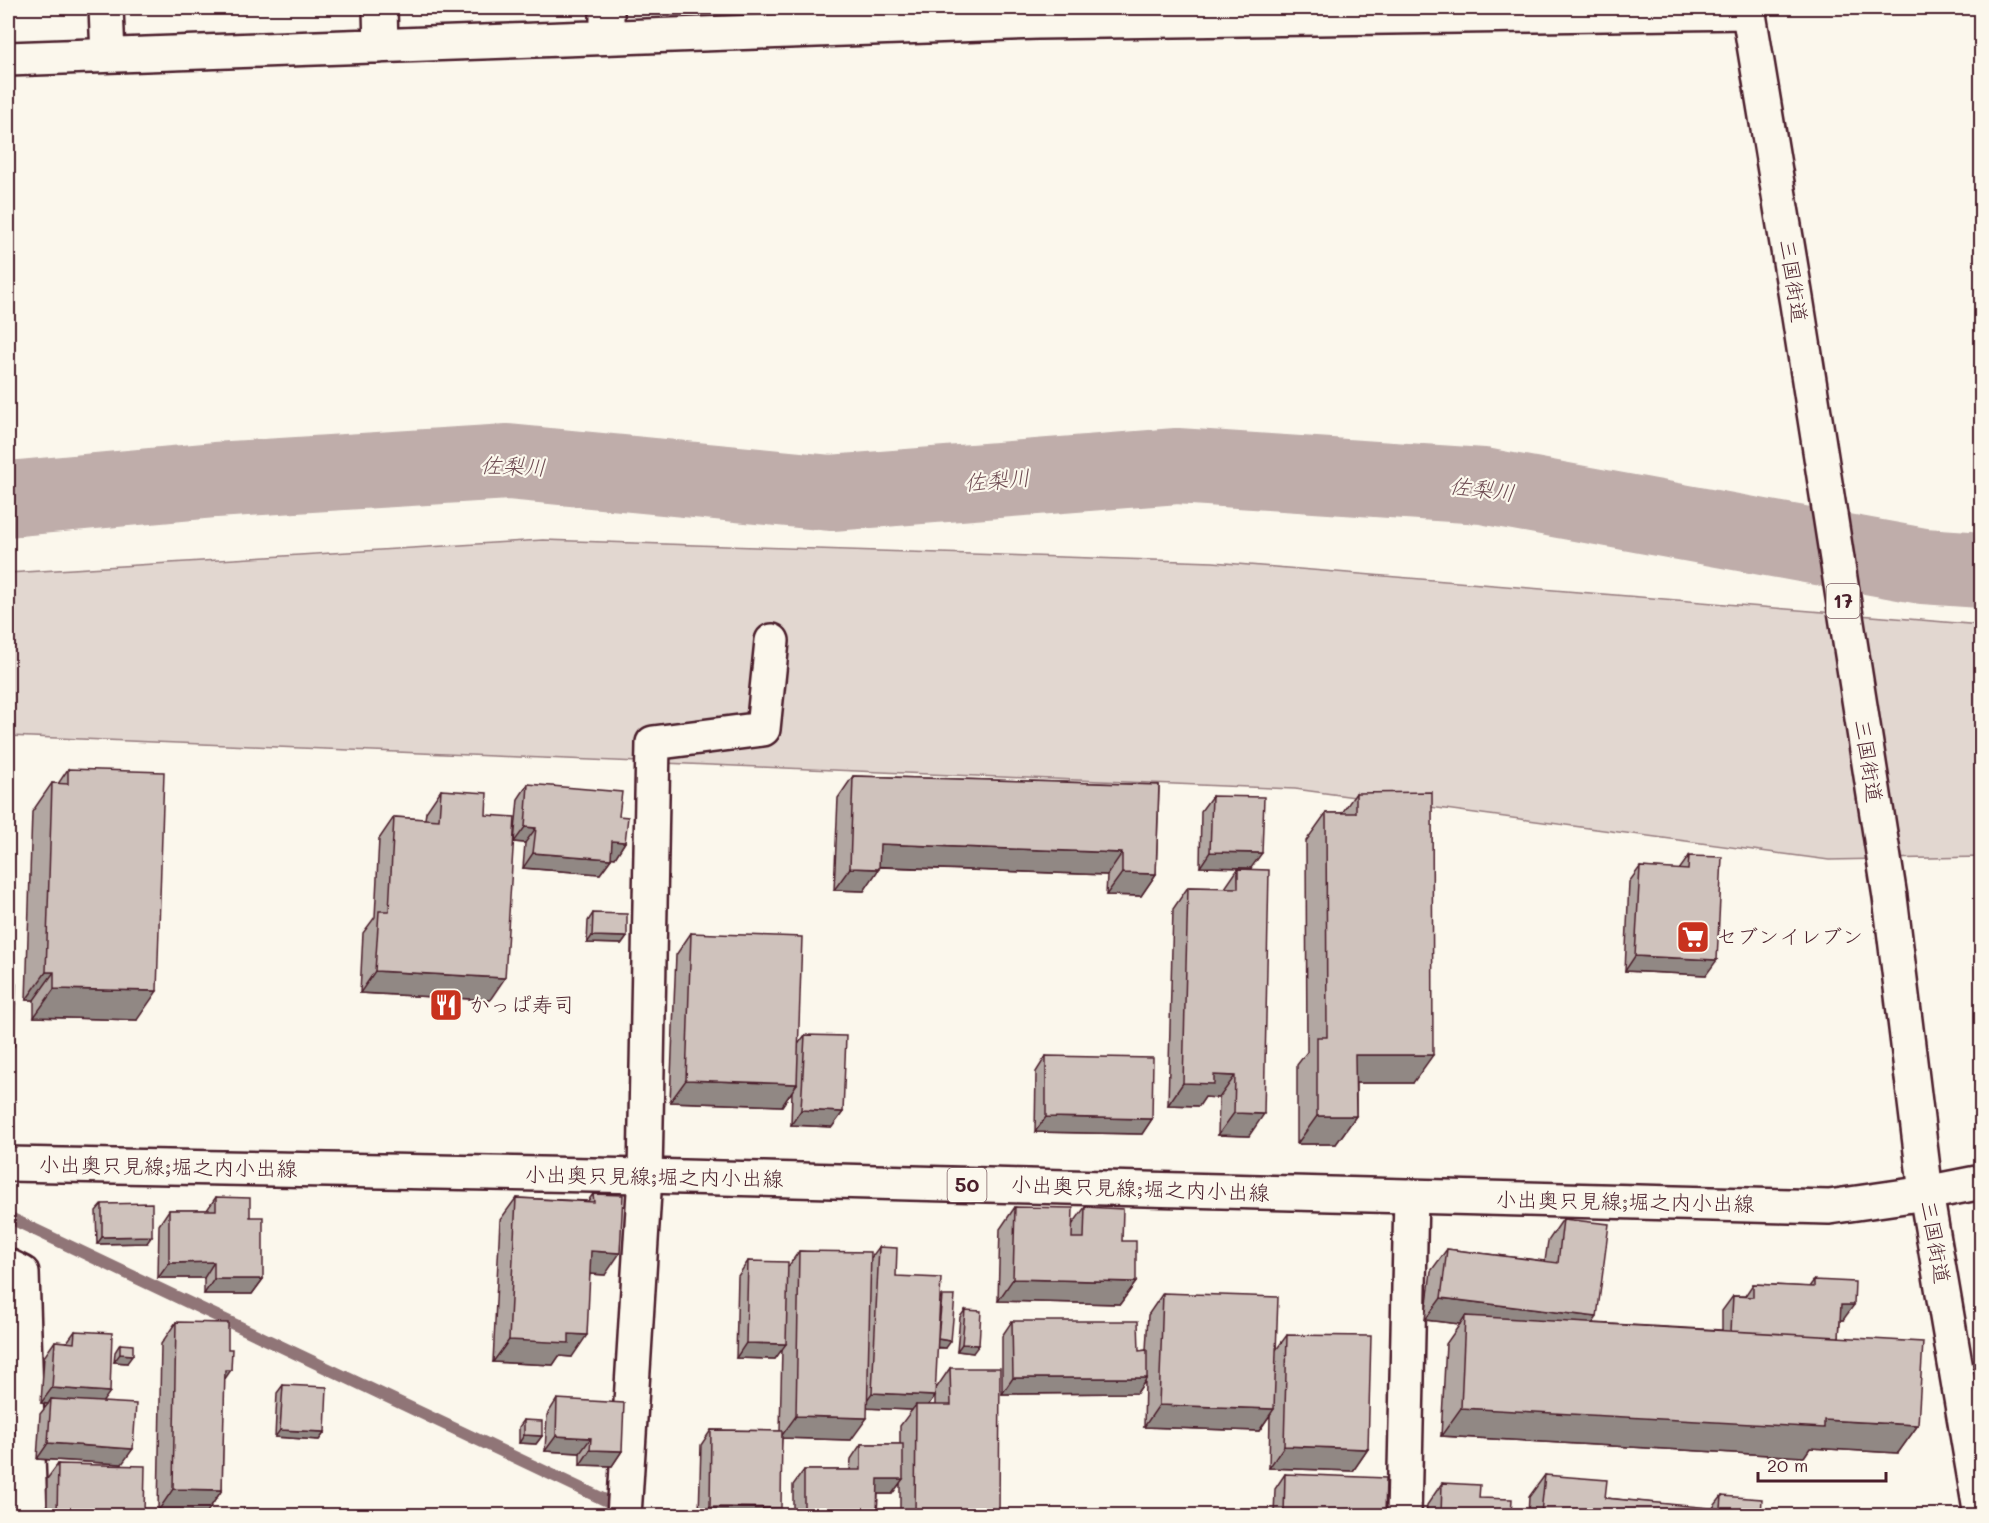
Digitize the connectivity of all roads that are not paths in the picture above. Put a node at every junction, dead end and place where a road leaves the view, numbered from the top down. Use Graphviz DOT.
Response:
graph roads {
  1 [pos="106,8"];
  2 [pos="380,8"];
  3 [pos="1749,10"];
  4 [pos="1230,14"];
  5 [pos="927,17"];
  6 [pos="716,21"];
  7 [pos="607,22"];
  8 [pos="381,45"];
  9 [pos="108,55"];
  10 [pos="8,58"];
  11 [pos="772,641"];
  12 [pos="8,1164"];
  13 [pos="645,1176"];
  14 [pos="1982,1182"];
  15 [pos="1926,1193"];
  16 [pos="1411,1196"];
  17 [pos="8,1266"];
  18 [pos="30,1515"];
  19 [pos="624,1515"];
  20 [pos="1404,1515"];
  21 [pos="1981,1515"];
  1 -- 9 [label="main road"];
  2 -- 8 [label="main road"];
  3 -- 4 [label="main road"];
  3 -- 15 [label="main road, 三国街道 / 17"];
  4 -- 5 [label="main road"];
  5 -- 6 [label="main road"];
  6 -- 7 [label="main road"];
  7 -- 8 [label="main road"];
  8 -- 9 [label="main road"];
  9 -- 10 [label="main road"];
  11 -- 13 [label="main road"];
  12 -- 13 [label="main road, 小出奥只見線;堀之内小出線 / 50"];
  13 -- 16 [label="main road, 小出奥只見線;堀之内小出線 / 50"];
  13 -- 19 [label="main road"];
  14 -- 15 [label="main road, 小出奥只見線;堀之内小出線 / 50"];
  15 -- 16 [label="main road, 小出奥只見線;堀之内小出線 / 50"];
  15 -- 21 [label="main road, 三国街道 / 17"];
  16 -- 20 [label="main road"];
  17 -- 18 [label="main road"];
}
